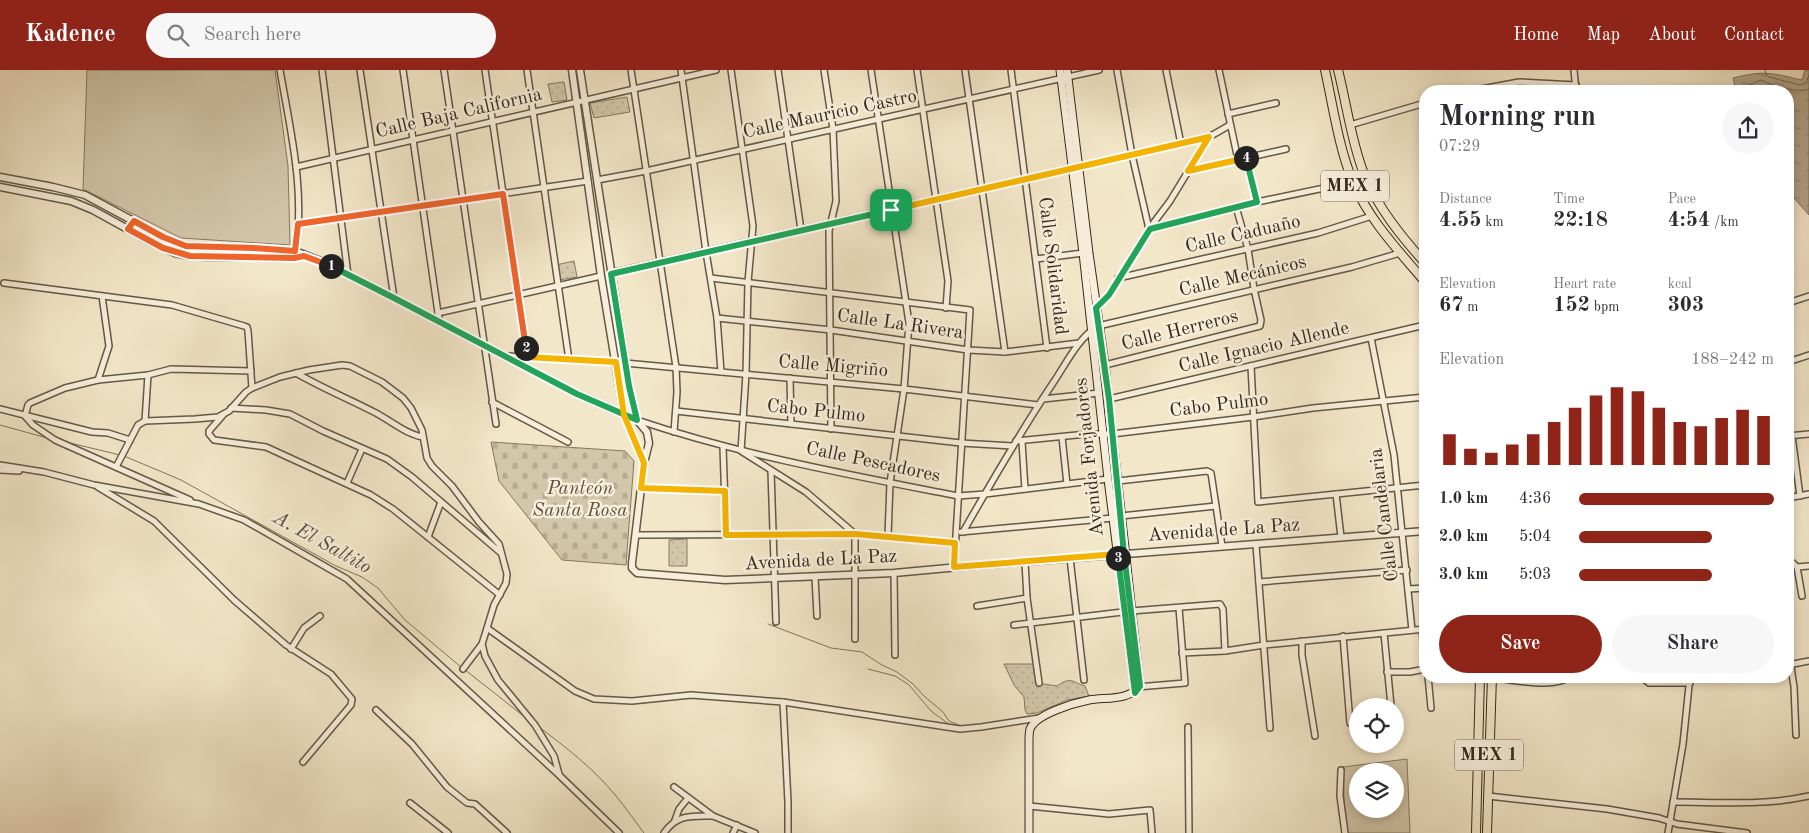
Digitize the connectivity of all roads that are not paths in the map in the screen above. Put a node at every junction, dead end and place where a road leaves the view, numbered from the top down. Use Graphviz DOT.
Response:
graph roads {
  1 [pos="280,70"];
  2 [pos="322,70"];
  3 [pos="360,70"];
  4 [pos="403,70"];
  5 [pos="444,70"];
  6 [pos="485,70"];
  7 [pos="527,70"];
  8 [pos="572,70"];
  9 [pos="580,70"];
  10 [pos="631,70"];
  11 [pos="681,70"];
  12 [pos="716,70"];
  13 [pos="730,70"];
  14 [pos="778,70"];
  15 [pos="824,70"];
  16 [pos="871,70"];
  17 [pos="917,70"];
  18 [pos="965,70"];
  19 [pos="1011,70"];
  20 [pos="1060,70"];
  21 [pos="1099,70"];
  22 [pos="1117,70"];
  23 [pos="1166,70"];
  24 [pos="1219,70"];
  25 [pos="1325,70"];
  26 [pos="1338,70"];
  27 [pos="1574,70"];
  28 [pos="1065,76"];
  29 [pos="682,78"];
  30 [pos="1328,84"];
  31 [pos="1503,85"];
  32 [pos="1548,85"];
  33 [pos="1576,85"];
  34 [pos="634,90"];
  35 [pos="1014,90"];
  36 [pos="969,100"];
  37 [pos="584,101"];
  38 [pos="1345,102"];
  39 [pos="576,103"];
  40 [pos="1276,103"];
  41 [pos="1419,106"];
  42 [pos="923,109"];
  43 [pos="533,113"];
  44 [pos="1228,114"];
  45 [pos="878,120"];
  46 [pos="493,122"];
  47 [pos="1350,124"];
  48 [pos="1230,125"];
  49 [pos="832,129"];
  50 [pos="453,131"];
  51 [pos="1209,137"];
  52 [pos="787,139"];
  53 [pos="413,140"];
  54 [pos="1180,144"];
  55 [pos="372,149"];
  56 [pos="742,149"];
  57 [pos="1286,149"];
  58 [pos="1132,155"];
  59 [pos="334,158"];
  60 [pos="1247,158"];
  61 [pos="694,160"];
  62 [pos="1238,160"];
  63 [pos="296,166"];
  64 [pos="1075,168"];
  65 [pos="646,171"];
  66 [pos="1188,171"];
  67 [pos="0,177"];
  68 [pos="1026,179"];
  69 [pos="16,180"];
  70 [pos="597,180"];
  71 [pos="588,181"];
  72 [pos="1353,182"];
  73 [pos="0,187"];
  74 [pos="14,189"];
  75 [pos="544,189"];
  76 [pos="981,189"];
  77 [pos="503,194"];
  78 [pos="936,199"];
  79 [pos="464,200"];
  80 [pos="1257,202"];
  81 [pos="422,206"];
  82 [pos="1236,207"];
  83 [pos="891,210"];
  84 [pos="382,212"];
  85 [pos="1372,216"];
  86 [pos="341,218"];
  87 [pos="134,221"];
  88 [pos="298,224"];
  89 [pos="831,224"];
  90 [pos="128,229"];
  91 [pos="1150,229"];
  92 [pos="801,230"];
  93 [pos="752,241"];
  94 [pos="1248,249"];
  95 [pos="706,252"];
  96 [pos="1083,254"];
  97 [pos="1400,254"];
  98 [pos="1419,254"];
  99 [pos="295,255"];
  100 [pos="1036,259"];
  101 [pos="660,262"];
  102 [pos="611,274"];
  103 [pos="348,275"];
  104 [pos="1419,275"];
  105 [pos="601,276"];
  106 [pos="711,278"];
  107 [pos="1118,278"];
  108 [pos="748,282"];
  109 [pos="4,283"];
  110 [pos="558,286"];
  111 [pos="1254,290"];
  112 [pos="829,292"];
  113 [pos="518,295"];
  114 [pos="102,296"];
  115 [pos="1809,296"];
  116 [pos="394,298"];
  117 [pos="1794,301"];
  118 [pos="904,302"];
  119 [pos="478,304"];
  120 [pos="946,308"];
  121 [pos="1096,308"];
  122 [pos="438,313"];
  123 [pos="717,318"];
  124 [pos="747,321"];
  125 [pos="440,323"];
  126 [pos="1419,326"];
  127 [pos="1095,328"];
  128 [pos="831,330"];
  129 [pos="1371,338"];
  130 [pos="907,342"];
  131 [pos="1079,343"];
  132 [pos="485,346"];
  133 [pos="1047,348"];
  134 [pos="968,350"];
  135 [pos="1005,352"];
  136 [pos="505,356"];
  137 [pos="1809,356"];
  138 [pos="527,357"];
  139 [pos="568,360"];
  140 [pos="1794,360"];
  141 [pos="616,362"];
  142 [pos="625,362"];
  143 [pos="1105,365"];
  144 [pos="1251,366"];
  145 [pos="676,367"];
  146 [pos="251,371"];
  147 [pos="296,372"];
  148 [pos="721,372"];
  149 [pos="746,374"];
  150 [pos="148,375"];
  151 [pos="790,378"];
  152 [pos="98,380"];
  153 [pos="831,383"];
  154 [pos="252,388"];
  155 [pos="904,389"];
  156 [pos="1099,393"];
  157 [pos="964,396"];
  158 [pos="1419,398"];
  159 [pos="1042,399"];
  160 [pos="1109,399"];
  161 [pos="492,402"];
  162 [pos="1385,402"];
  163 [pos="1038,405"];
  164 [pos="232,408"];
  165 [pos="0,409"];
  166 [pos="676,411"];
  167 [pos="223,415"];
  168 [pos="624,415"];
  169 [pos="26,416"];
  170 [pos="1253,418"];
  171 [pos="744,419"];
  172 [pos="637,420"];
  173 [pos="145,421"];
  174 [pos="496,424"];
  175 [pos="791,424"];
  176 [pos="831,429"];
  177 [pos="674,432"];
  178 [pos="1103,434"];
  179 [pos="1112,434"];
  180 [pos="1809,434"];
  181 [pos="897,436"];
  182 [pos="1794,436"];
  183 [pos="423,437"];
  184 [pos="1062,437"];
  185 [pos="130,440"];
  186 [pos="568,442"];
  187 [pos="1022,442"];
  188 [pos="961,443"];
  189 [pos="1014,444"];
  190 [pos="723,447"];
  191 [pos="362,449"];
  192 [pos="741,451"];
  193 [pos="1794,460"];
  194 [pos="644,463"];
  195 [pos="0,465"];
  196 [pos="116,467"];
  197 [pos="0,470"];
  198 [pos="771,471"];
  199 [pos="44,472"];
  200 [pos="1108,480"];
  201 [pos="1118,481"];
  202 [pos="346,483"];
  203 [pos="890,483"];
  204 [pos="1067,484"];
  205 [pos="94,485"];
  206 [pos="1419,486"];
  207 [pos="641,488"];
  208 [pos="1398,488"];
  209 [pos="1025,489"];
  210 [pos="725,491"];
  211 [pos="985,494"];
  212 [pos="1336,494"];
  213 [pos="1809,494"];
  214 [pos="958,496"];
  215 [pos="1800,496"];
  216 [pos="1794,497"];
  217 [pos="441,502"];
  218 [pos="199,504"];
  219 [pos="1216,506"];
  220 [pos="1121,516"];
  221 [pos="1113,518"];
  222 [pos="1419,531"];
  223 [pos="956,532"];
  224 [pos="963,532"];
  225 [pos="1402,532"];
  226 [pos="773,534"];
  227 [pos="855,534"];
  228 [pos="636,535"];
  229 [pos="726,535"];
  230 [pos="888,536"];
  231 [pos="428,537"];
  232 [pos="1341,537"];
  233 [pos="955,543"];
  234 [pos="1256,544"];
  235 [pos="1222,546"];
  236 [pos="502,553"];
  237 [pos="1121,554"];
  238 [pos="1070,558"];
  239 [pos="1025,562"];
  240 [pos="1794,564"];
  241 [pos="1809,566"];
  242 [pos="954,567"];
  243 [pos="1798,567"];
  244 [pos="1407,570"];
  245 [pos="894,573"];
  246 [pos="854,575"];
  247 [pos="815,577"];
  248 [pos="774,579"];
  249 [pos="1259,582"];
  250 [pos="1419,588"];
  251 [pos="1408,589"];
  252 [pos="500,595"];
  253 [pos="1802,596"];
  254 [pos="1027,598"];
  255 [pos="977,606"];
  256 [pos="1179,608"];
  257 [pos="1127,612"];
  258 [pos="320,616"];
  259 [pos="817,616"];
  260 [pos="1078,618"];
  261 [pos="776,622"];
  262 [pos="1032,622"];
  263 [pos="1014,625"];
  264 [pos="487,628"];
  265 [pos="1419,629"];
  266 [pos="1412,630"];
  267 [pos="1384,633"];
  268 [pos="1343,636"];
  269 [pos="855,639"];
  270 [pos="1302,641"];
  271 [pos="482,644"];
  272 [pos="1264,645"];
  273 [pos="291,649"];
  274 [pos="1225,651"];
  275 [pos="1182,653"];
  276 [pos="895,656"];
  277 [pos="1809,661"];
  278 [pos="1794,663"];
  279 [pos="462,669"];
  280 [pos="1419,670"];
  281 [pos="1387,672"];
  282 [pos="1084,680"];
  283 [pos="1039,683"];
  284 [pos="1429,683"];
  285 [pos="1480,683"];
  286 [pos="1492,683"];
  287 [pos="1649,683"];
  288 [pos="1690,683"];
  289 [pos="1792,683"];
  290 [pos="1136,689"];
  291 [pos="1389,698"];
  292 [pos="783,702"];
  293 [pos="1431,708"];
  294 [pos="376,710"];
  295 [pos="1349,710"];
  296 [pos="1040,718"];
  297 [pos="1188,727"];
  298 [pos="1270,728"];
  299 [pos="1796,735"];
  300 [pos="1315,736"];
  301 [pos="303,762"];
  302 [pos="1341,770"];
  303 [pos="559,775"];
  304 [pos="674,787"];
  305 [pos="1488,796"];
  306 [pos="1809,796"];
  307 [pos="688,798"];
  308 [pos="1673,802"];
  309 [pos="410,803"];
  310 [pos="1029,806"];
  311 [pos="713,816"];
  312 [pos="675,820"];
  313 [pos="1669,821"];
  314 [pos="737,825"];
  315 [pos="1708,831"];
  316 [pos="448,833"];
  317 [pos="507,833"];
  318 [pos="619,833"];
  319 [pos="664,833"];
  320 [pos="733,833"];
  321 [pos="756,833"];
  322 [pos="788,833"];
  323 [pos="1029,833"];
  324 [pos="1152,833"];
  325 [pos="1189,833"];
  326 [pos="1345,833"];
  327 [pos="1476,833"];
  328 [pos="1486,833"];
  329 [pos="1668,833"];
  330 [pos="1746,833"];
  1 -- 63 [label="street"];
  2 -- 59 [label="street"];
  3 -- 55 [label="street"];
  4 -- 53 [label="street"];
  5 -- 50 [label="street"];
  6 -- 46 [label="street"];
  7 -- 43 [label="street"];
  8 -- 39 [label="street"];
  9 -- 37 [label="street"];
  10 -- 34 [label="street"];
  11 -- 29 [label="street"];
  12 -- 29 [label="street, Calle Baja California"];
  13 -- 56 [label="street"];
  14 -- 52 [label="street"];
  15 -- 49 [label="street"];
  16 -- 45 [label="street"];
  17 -- 42 [label="street"];
  18 -- 36 [label="street"];
  19 -- 35 [label="street, Calle Solidaridad"];
  20 -- 28 [label="main road, Avenida Forjadores"];
  21 -- 28 [label="street, Calle Mauricio Castro"];
  22 -- 58 [label="street"];
  23 -- 54 [label="street"];
  24 -- 44 [label="street"];
  25 -- 30 [label="main road, MEX 1"];
  26 -- 38 [label="main road, MEX 1"];
  27 -- 33 [label="street"];
  28 -- 35 [label="street, Calle Mauricio Castro"];
  28 -- 64 [label="main road, Avenida Forjadores"];
  29 -- 34 [label="street, Calle Baja California"];
  29 -- 61 [label="street"];
  30 -- 38 [label="main road"];
  30 -- 72 [label="main road, MEX 1"];
  31 -- 32 [label="street"];
  34 -- 37 [label="street, Calle Baja California"];
  34 -- 65 [label="street"];
  35 -- 36 [label="street, Calle Mauricio Castro"];
  35 -- 68 [label="street, Calle Solidaridad"];
  36 -- 42 [label="street, Calle Mauricio Castro"];
  36 -- 76 [label="street"];
  37 -- 39 [label="street, Calle Baja California"];
  37 -- 70 [label="street"];
  38 -- 47 [label="main road, MEX 1"];
  39 -- 43 [label="street, Calle Baja California"];
  39 -- 71 [label="street"];
  40 -- 44 [label="street"];
  41 -- 47 [label="street"];
  42 -- 45 [label="street, Calle Mauricio Castro"];
  42 -- 78 [label="street"];
  43 -- 46 [label="street, Calle Baja California"];
  43 -- 75 [label="street"];
  44 -- 48 [label="street"];
  45 -- 49 [label="street, Calle Mauricio Castro"];
  45 -- 83 [label="street"];
  46 -- 50 [label="street, Calle Baja California"];
  46 -- 77 [label="street"];
  47 -- 98 [label="main road, MEX 1"];
  48 -- 51 [label="street"];
  48 -- 62 [label="street"];
  49 -- 52 [label="street, Calle Mauricio Castro"];
  49 -- 89 [label="street"];
  50 -- 53 [label="street, Calle Baja California"];
  50 -- 79 [label="street"];
  51 -- 54 [label="street"];
  51 -- 66 [label="street"];
  52 -- 56 [label="street, Calle Mauricio Castro"];
  52 -- 92 [label="street"];
  53 -- 55 [label="street, Calle Baja California"];
  53 -- 81 [label="street"];
  54 -- 58 [label="street"];
  55 -- 59 [label="street, Calle Baja California"];
  55 -- 84 [label="street"];
  56 -- 61 [label="street, Calle Mauricio Castro"];
  56 -- 93 [label="street"];
  57 -- 60 [label="street"];
  58 -- 64 [label="street"];
  58 -- 91 [label="street"];
  59 -- 63 [label="street, Calle Baja California"];
  59 -- 86 [label="street"];
  60 -- 62 [label="street"];
  60 -- 80 [label="street"];
  61 -- 65 [label="street, Calle Mauricio Castro"];
  61 -- 95 [label="street"];
  62 -- 66 [label="street"];
  63 -- 88 [label="street"];
  64 -- 68 [label="street"];
  64 -- 96 [label="main road, Avenida Forjadores"];
  64 -- 121 [label="main road, Avenida Forjadores"];
  65 -- 70 [label="street, Calle Mauricio Castro"];
  65 -- 101 [label="street"];
  66 -- 91 [label="street"];
  67 -- 69 [label="street"];
  68 -- 76 [label="street"];
  68 -- 100 [label="street, Calle Solidaridad"];
  69 -- 74 [label="street"];
  69 -- 87 [label="street"];
  70 -- 102 [label="street"];
  71 -- 75 [label="street"];
  71 -- 105 [label="street"];
  72 -- 80 [label="street"];
  72 -- 85 [label="main road, MEX 1"];
  73 -- 74 [label="street"];
  74 -- 90 [label="street"];
  75 -- 77 [label="street"];
  75 -- 110 [label="street"];
  76 -- 78 [label="street"];
  76 -- 135 [label="street"];
  77 -- 79 [label="street"];
  77 -- 113 [label="street"];
  78 -- 83 [label="street"];
  78 -- 120 [label="street"];
  79 -- 81 [label="street"];
  79 -- 119 [label="street"];
  80 -- 82 [label="street"];
  81 -- 84 [label="street"];
  81 -- 122 [label="street"];
  82 -- 91 [label="street"];
  82 -- 94 [label="street, Calle Herreros"];
  83 -- 89 [label="street"];
  83 -- 118 [label="street"];
  84 -- 86 [label="street"];
  84 -- 116 [label="street"];
  85 -- 94 [label="street, Calle Caduaño"];
  85 -- 97 [label="main road, MEX 1"];
  86 -- 88 [label="street"];
  86 -- 103 [label="street"];
  87 -- 90 [label="street"];
  87 -- 99 [label="street"];
  88 -- 99 [label="street"];
  89 -- 92 [label="street"];
  89 -- 112 [label="street"];
  90 -- 99 [label="street"];
  91 -- 107 [label="street"];
  92 -- 93 [label="street"];
  93 -- 95 [label="street"];
  93 -- 108 [label="street"];
  94 -- 107 [label="street, Calle Caduaño"];
  94 -- 111 [label="street, Calle Herreros"];
  95 -- 101 [label="street"];
  95 -- 106 [label="street"];
  96 -- 100 [label="street"];
  96 -- 127 [label="main road, Avenida Forjadores"];
  97 -- 104 [label="main road, MEX 1"];
  97 -- 111 [label="street, Calle Mecánicos"];
  99 -- 103 [label="street"];
  100 -- 133 [label="street, Calle Solidaridad"];
  101 -- 102 [label="street"];
  101 -- 145 [label="street"];
  102 -- 142 [label="street"];
  103 -- 116 [label="street"];
  105 -- 110 [label="street"];
  105 -- 141 [label="street"];
  106 -- 108 [label="street"];
  106 -- 123 [label="street"];
  107 -- 121 [label="street"];
  108 -- 112 [label="street"];
  108 -- 124 [label="street"];
  109 -- 114 [label="street"];
  110 -- 113 [label="street"];
  110 -- 139 [label="street"];
  111 -- 127 [label="street, Calle Mecánicos"];
  111 -- 143 [label="street, Calle Herreros"];
  112 -- 118 [label="street"];
  112 -- 128 [label="street"];
  113 -- 119 [label="street"];
  113 -- 138 [label="street"];
  114 -- 146 [label="street"];
  114 -- 152 [label="street"];
  115 -- 117 [label="street"];
  116 -- 125 [label="street"];
  118 -- 120 [label="street"];
  118 -- 130 [label="street"];
  119 -- 122 [label="street"];
  119 -- 132 [label="street"];
  120 -- 134 [label="street"];
  121 -- 127 [label="main road, Avenida Forjadores"];
  122 -- 125 [label="street"];
  123 -- 124 [label="street, Calle La Rivera"];
  123 -- 148 [label="street"];
  124 -- 128 [label="street, Calle La Rivera"];
  124 -- 149 [label="street"];
  125 -- 132 [label="street"];
  126 -- 129 [label="street, Calle Ignacio Allende"];
  127 -- 131 [label="street"];
  127 -- 143 [label="main road, Avenida Forjadores"];
  127 -- 156 [label="main road, Avenida Forjadores"];
  128 -- 130 [label="street, Calle La Rivera"];
  128 -- 153 [label="street"];
  129 -- 144 [label="street, Calle Ignacio Allende"];
  129 -- 162 [label="street, Calle Candelaria"];
  130 -- 134 [label="street, Calle La Rivera"];
  130 -- 155 [label="street"];
  131 -- 133 [label="street, Calle La Rivera"];
  131 -- 159 [label="street"];
  132 -- 136 [label="street"];
  132 -- 161 [label="street"];
  133 -- 135 [label="street, Calle La Rivera"];
  134 -- 135 [label="street, Calle La Rivera"];
  134 -- 157 [label="street"];
  136 -- 138 [label="street"];
  136 -- 168 [label="street"];
  137 -- 140 [label="street"];
  138 -- 139 [label="street"];
  139 -- 141 [label="street"];
  141 -- 168 [label="street"];
  142 -- 145 [label="street, Calle Migriño"];
  142 -- 172 [label="street"];
  143 -- 160 [label="main road, Avenida Forjadores"];
  144 -- 160 [label="street, Calle Ignacio Allende"];
  144 -- 170 [label="street"];
  145 -- 148 [label="street, Calle Migriño"];
  145 -- 166 [label="street"];
  146 -- 150 [label="street"];
  146 -- 154 [label="street"];
  147 -- 154 [label="street"];
  147 -- 183 [label="street"];
  147 -- 183 [label="street"];
  148 -- 149 [label="street, Calle Migriño"];
  149 -- 151 [label="street, Calle Migriño"];
  149 -- 171 [label="street"];
  150 -- 152 [label="street"];
  150 -- 173 [label="street"];
  151 -- 153 [label="street, Calle Migriño"];
  151 -- 175 [label="street"];
  152 -- 169 [label="street"];
  153 -- 155 [label="street, Calle Migriño"];
  153 -- 176 [label="street"];
  154 -- 164 [label="street"];
  155 -- 157 [label="street, Calle Migriño"];
  155 -- 181 [label="street"];
  156 -- 159 [label="street"];
  156 -- 178 [label="main road, Avenida Forjadores"];
  157 -- 163 [label="street, Calle Migriño"];
  157 -- 188 [label="street"];
  158 -- 162 [label="street, Cabo Pulmo"];
  159 -- 163 [label="street"];
  160 -- 179 [label="main road, Avenida Forjadores"];
  161 -- 174 [label="street"];
  161 -- 186 [label="street"];
  162 -- 170 [label="street, Cabo Pulmo"];
  162 -- 208 [label="street, Calle Candelaria"];
  163 -- 189 [label="street"];
  164 -- 167 [label="street"];
  164 -- 191 [label="street"];
  165 -- 169 [label="street"];
  166 -- 171 [label="street, Cabo Pulmo"];
  166 -- 177 [label="street"];
  167 -- 173 [label="street"];
  167 -- 202 [label="street"];
  168 -- 172 [label="street"];
  168 -- 194 [label="street"];
  169 -- 185 [label="street"];
  169 -- 196 [label="street"];
  170 -- 179 [label="street, Cabo Pulmo"];
  170 -- 212 [label="street"];
  171 -- 175 [label="street, Cabo Pulmo"];
  171 -- 192 [label="street"];
  172 -- 177 [label="street, Calle Pescadores"];
  172 -- 194 [label="street"];
  173 -- 185 [label="street"];
  175 -- 176 [label="street, Cabo Pulmo"];
  176 -- 181 [label="street, Cabo Pulmo"];
  177 -- 190 [label="street, Calle Pescadores"];
  178 -- 179 [label="street, Cabo Pulmo"];
  178 -- 184 [label="street, Cabo Pulmo"];
  178 -- 200 [label="main road, Avenida Forjadores"];
  179 -- 201 [label="main road, Avenida Forjadores"];
  180 -- 182 [label="street"];
  181 -- 188 [label="street, Cabo Pulmo"];
  181 -- 203 [label="street"];
  183 -- 236 [label="street"];
  184 -- 187 [label="street, Cabo Pulmo"];
  184 -- 204 [label="street"];
  185 -- 196 [label="street"];
  187 -- 189 [label="street, Cabo Pulmo"];
  187 -- 209 [label="street"];
  188 -- 189 [label="street, Cabo Pulmo"];
  188 -- 214 [label="street"];
  189 -- 211 [label="street"];
  190 -- 192 [label="street, Calle Pescadores"];
  190 -- 210 [label="street"];
  191 -- 202 [label="street"];
  191 -- 217 [label="street"];
  192 -- 198 [label="street"];
  192 -- 203 [label="street, Calle Pescadores"];
  193 -- 215 [label="street"];
  194 -- 207 [label="street"];
  195 -- 199 [label="street"];
  196 -- 218 [label="street"];
  197 -- 199 [label="street"];
  198 -- 226 [label="street"];
  198 -- 227 [label="street"];
  199 -- 205 [label="street"];
  200 -- 204 [label="street, Calle Pescadores"];
  200 -- 221 [label="main road, Avenida Forjadores"];
  201 -- 219 [label="street"];
  201 -- 220 [label="main road, Avenida Forjadores"];
  202 -- 231 [label="street"];
  203 -- 214 [label="street, Calle Pescadores"];
  203 -- 230 [label="street"];
  204 -- 209 [label="street, Calle Pescadores"];
  205 -- 218 [label="street"];
  205 -- 273 [label="street"];
  206 -- 208 [label="street"];
  207 -- 210 [label="street"];
  207 -- 228 [label="street"];
  208 -- 212 [label="street"];
  208 -- 225 [label="street, Calle Candelaria"];
  209 -- 211 [label="street, Calle Pescadores"];
  210 -- 229 [label="street"];
  211 -- 214 [label="street, Calle Pescadores"];
  211 -- 224 [label="street"];
  212 -- 232 [label="street"];
  213 -- 215 [label="street"];
  214 -- 223 [label="street"];
  215 -- 216 [label="street"];
  217 -- 231 [label="street"];
  217 -- 236 [label="street"];
  218 -- 303 [label="street"];
  219 -- 220 [label="street"];
  219 -- 235 [label="street"];
  220 -- 237 [label="main road, Avenida Forjadores"];
  221 -- 224 [label="street"];
  221 -- 237 [label="main road, Avenida Forjadores"];
  222 -- 225 [label="street, Avenida de La Paz"];
  223 -- 224 [label="street"];
  223 -- 233 [label="street"];
  225 -- 232 [label="street, Avenida de La Paz"];
  225 -- 244 [label="street, Calle Candelaria"];
  226 -- 227 [label="street"];
  226 -- 229 [label="street"];
  226 -- 248 [label="street"];
  227 -- 230 [label="street"];
  227 -- 246 [label="street"];
  228 -- 229 [label="street"];
  228 -- 248 [label="street, Avenida de La Paz"];
  230 -- 233 [label="street"];
  231 -- 252 [label="street"];
  232 -- 234 [label="street, Avenida de La Paz"];
  233 -- 242 [label="street"];
  234 -- 235 [label="street, Avenida de La Paz"];
  234 -- 249 [label="street"];
  235 -- 237 [label="street, Avenida de La Paz"];
  236 -- 252 [label="street"];
  237 -- 238 [label="street, Avenida de La Paz"];
  237 -- 257 [label="main road, Avenida Forjadores"];
  238 -- 239 [label="street, Avenida de La Paz"];
  238 -- 260 [label="street"];
  239 -- 242 [label="street, Avenida de La Paz"];
  239 -- 254 [label="street"];
  240 -- 243 [label="street"];
  241 -- 243 [label="street"];
  242 -- 245 [label="street, Avenida de La Paz"];
  243 -- 253 [label="street"];
  244 -- 249 [label="street"];
  244 -- 251 [label="street, Calle Candelaria"];
  245 -- 246 [label="street, Avenida de La Paz"];
  245 -- 276 [label="street"];
  246 -- 247 [label="street, Avenida de La Paz"];
  246 -- 269 [label="street"];
  247 -- 248 [label="street, Avenida de La Paz"];
  247 -- 259 [label="street"];
  248 -- 261 [label="street"];
  249 -- 272 [label="street"];
  250 -- 251 [label="street"];
  251 -- 266 [label="street, Calle Candelaria"];
  252 -- 264 [label="street"];
  254 -- 255 [label="street"];
  254 -- 262 [label="street"];
  256 -- 257 [label="street"];
  256 -- 274 [label="street"];
  256 -- 275 [label="street"];
  257 -- 260 [label="street"];
  257 -- 290 [label="main road, Avenida Forjadores"];
  258 -- 273 [label="street"];
  260 -- 262 [label="street"];
  260 -- 282 [label="street"];
  262 -- 263 [label="street"];
  262 -- 283 [label="street"];
  264 -- 271 [label="street"];
  264 -- 292 [label="street"];
  265 -- 266 [label="street"];
  266 -- 267 [label="street"];
  267 -- 268 [label="street"];
  267 -- 281 [label="street"];
  268 -- 270 [label="street"];
  268 -- 295 [label="street"];
  270 -- 272 [label="street"];
  270 -- 300 [label="street"];
  271 -- 279 [label="street"];
  271 -- 303 [label="street"];
  272 -- 274 [label="street"];
  272 -- 298 [label="street"];
  273 -- 301 [label="street"];
  274 -- 275 [label="street"];
  275 -- 290 [label="street"];
  277 -- 278 [label="street"];
  280 -- 281 [label="street"];
  281 -- 291 [label="street"];
  284 -- 293 [label="street"];
  285 -- 327 [label="main road, MEX 1"];
  286 -- 305 [label="main road, MEX 1"];
  287 -- 288 [label="street"];
  288 -- 308 [label="street"];
  289 -- 299 [label="street"];
  290 -- 296 [label="main road"];
  292 -- 296 [label="street"];
  292 -- 322 [label="street"];
  294 -- 317 [label="street"];
  296 -- 310 [label="main road"];
  297 -- 325 [label="street"];
  302 -- 326 [label="street"];
  303 -- 318 [label="street"];
  304 -- 307 [label="street"];
  305 -- 313 [label="street"];
  305 -- 328 [label="main road, MEX 1"];
  306 -- 308 [label="street"];
  307 -- 311 [label="street"];
  307 -- 312 [label="street"];
  308 -- 313 [label="street"];
  309 -- 316 [label="street"];
  310 -- 323 [label="main road"];
  310 -- 324 [label="street"];
  311 -- 312 [label="street"];
  311 -- 314 [label="street"];
  312 -- 319 [label="street"];
  313 -- 315 [label="street"];
  313 -- 329 [label="street"];
  314 -- 320 [label="street"];
  314 -- 321 [label="street"];
  315 -- 330 [label="street"];
}
